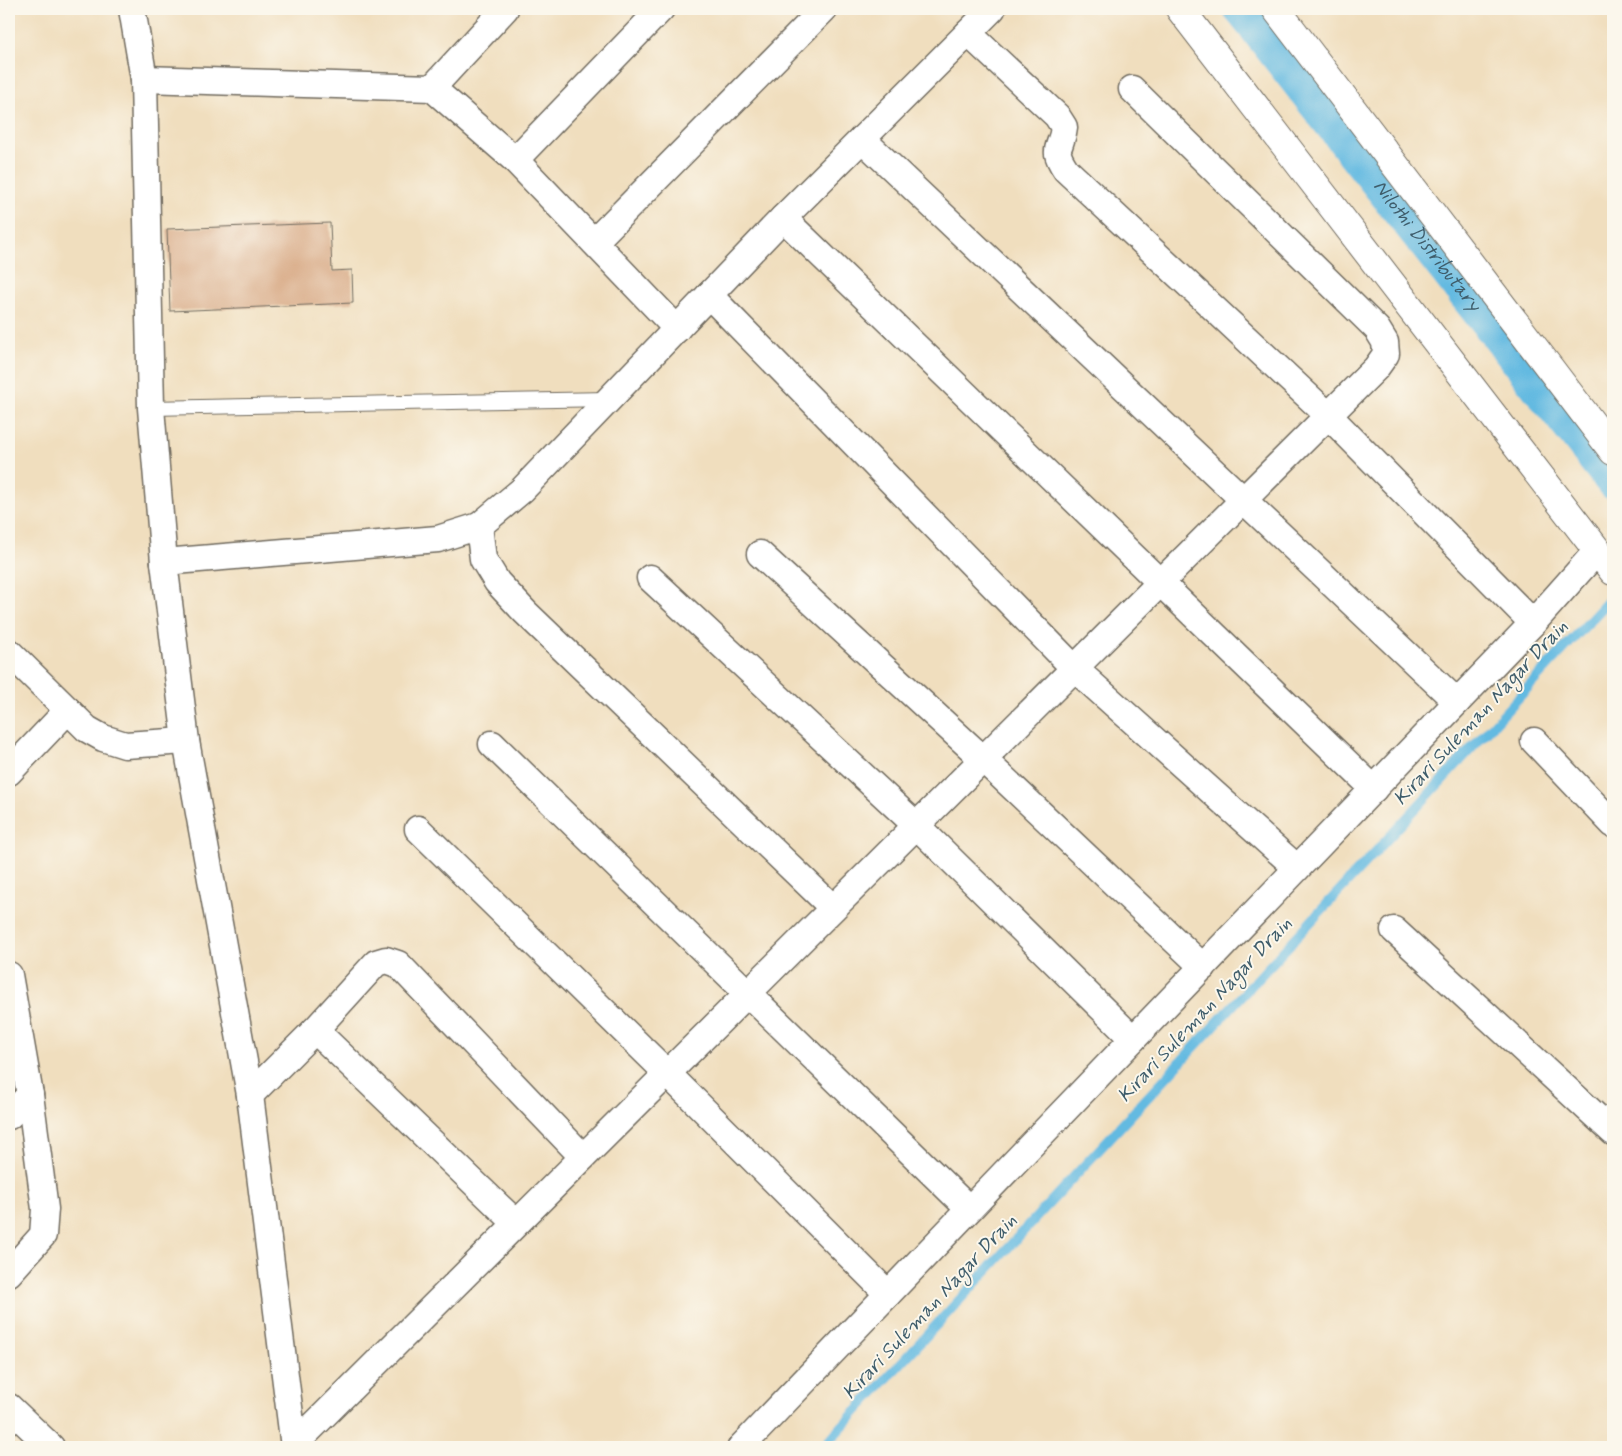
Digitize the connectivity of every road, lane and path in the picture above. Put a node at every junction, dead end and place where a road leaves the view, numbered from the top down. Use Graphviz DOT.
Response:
graph roads {
  1 [pos="132,9"];
  2 [pos="505,9"];
  3 [pos="661,9"];
  4 [pos="824,9"];
  5 [pos="992,9"];
  6 [pos="1180,9"];
  7 [pos="1276,9"];
  8 [pos="968,32"];
  9 [pos="144,79"];
  10 [pos="432,88"];
  11 [pos="1132,90"];
  12 [pos="862,139"];
  13 [pos="515,160"];
  14 [pos="783,218"];
  15 [pos="594,242"];
  16 [pos="709,295"];
  17 [pos="676,329"];
  18 [pos="609,399"];
  19 [pos="151,408"];
  20 [pos="1328,415"];
  21 [pos="1613,451"];
  22 [pos="1243,500"];
  23 [pos="480,526"];
  24 [pos="760,554"];
  25 [pos="1605,561"];
  26 [pos="164,562"];
  27 [pos="650,578"];
  28 [pos="1160,583"];
  29 [pos="1533,623"];
  30 [pos="9,652"];
  31 [pos="1074,668"];
  32 [pos="1457,702"];
  33 [pos="68,710"];
  34 [pos="186,741"];
  35 [pos="1534,741"];
  36 [pos="492,744"];
  37 [pos="983,759"];
  38 [pos="9,772"];
  39 [pos="1374,789"];
  40 [pos="1613,824"];
  41 [pos="916,825"];
  42 [pos="418,830"];
  43 [pos="1297,868"];
  44 [pos="833,908"];
  45 [pos="1394,930"];
  46 [pos="1203,967"];
  47 [pos="9,975"];
  48 [pos="747,993"];
  49 [pos="315,1030"];
  50 [pos="1133,1039"];
  51 [pos="667,1074"];
  52 [pos="250,1094"];
  53 [pos="30,1095"];
  54 [pos="9,1116"];
  55 [pos="1613,1132"];
  56 [pos="583,1157"];
  57 [pos="969,1209"];
  58 [pos="516,1223"];
  59 [pos="9,1273"];
  60 [pos="888,1294"];
  61 [pos="9,1407"];
  62 [pos="294,1446"];
  63 [pos="51,1447"];
  64 [pos="741,1447"];
  1 -- 9 [label="street"];
  2 -- 10 [label="street"];
  3 -- 13 [label="street"];
  4 -- 15 [label="street"];
  5 -- 8 [label="street"];
  6 -- 25 [label="street"];
  7 -- 21 [label="street"];
  8 -- 12 [label="street"];
  8 -- 20 [label="street"];
  9 -- 10 [label="street"];
  9 -- 19 [label="street"];
  10 -- 13 [label="street"];
  11 -- 20 [label="street"];
  12 -- 14 [label="street"];
  12 -- 22 [label="street"];
  13 -- 15 [label="street"];
  14 -- 16 [label="street"];
  14 -- 28 [label="street"];
  15 -- 17 [label="street"];
  16 -- 17 [label="street"];
  16 -- 31 [label="street"];
  17 -- 18 [label="street"];
  18 -- 19 [label="lane"];
  18 -- 23 [label="street"];
  19 -- 26 [label="street"];
  20 -- 22 [label="street"];
  20 -- 29 [label="street"];
  22 -- 28 [label="street"];
  22 -- 32 [label="street"];
  23 -- 26 [label="street"];
  23 -- 44 [label="street"];
  24 -- 37 [label="street"];
  25 -- 29 [label="street"];
  26 -- 34 [label="street"];
  27 -- 41 [label="street"];
  28 -- 31 [label="street"];
  28 -- 39 [label="street"];
  29 -- 32 [label="street"];
  30 -- 33 [label="street"];
  31 -- 37 [label="street"];
  31 -- 43 [label="street"];
  32 -- 39 [label="street"];
  33 -- 34 [label="street"];
  33 -- 38 [label="street"];
  34 -- 52 [label="street"];
  35 -- 40 [label="street"];
  36 -- 48 [label="street"];
  37 -- 41 [label="street"];
  37 -- 46 [label="street"];
  39 -- 43 [label="street"];
  41 -- 44 [label="street"];
  41 -- 50 [label="street"];
  42 -- 51 [label="street"];
  43 -- 46 [label="street"];
  44 -- 48 [label="street"];
  45 -- 55 [label="street"];
  46 -- 50 [label="street"];
  47 -- 53 [label="street"];
  48 -- 51 [label="street"];
  48 -- 57 [label="street"];
  49 -- 52 [label="street"];
  49 -- 56 [label="street"];
  49 -- 58 [label="street"];
  50 -- 57 [label="street"];
  51 -- 56 [label="street"];
  51 -- 60 [label="street"];
  52 -- 62 [label="street"];
  53 -- 54 [label="street"];
  53 -- 59 [label="street"];
  56 -- 58 [label="street"];
  57 -- 60 [label="street"];
  58 -- 62 [label="street"];
  60 -- 64 [label="street"];
  61 -- 63 [label="street"];
}
